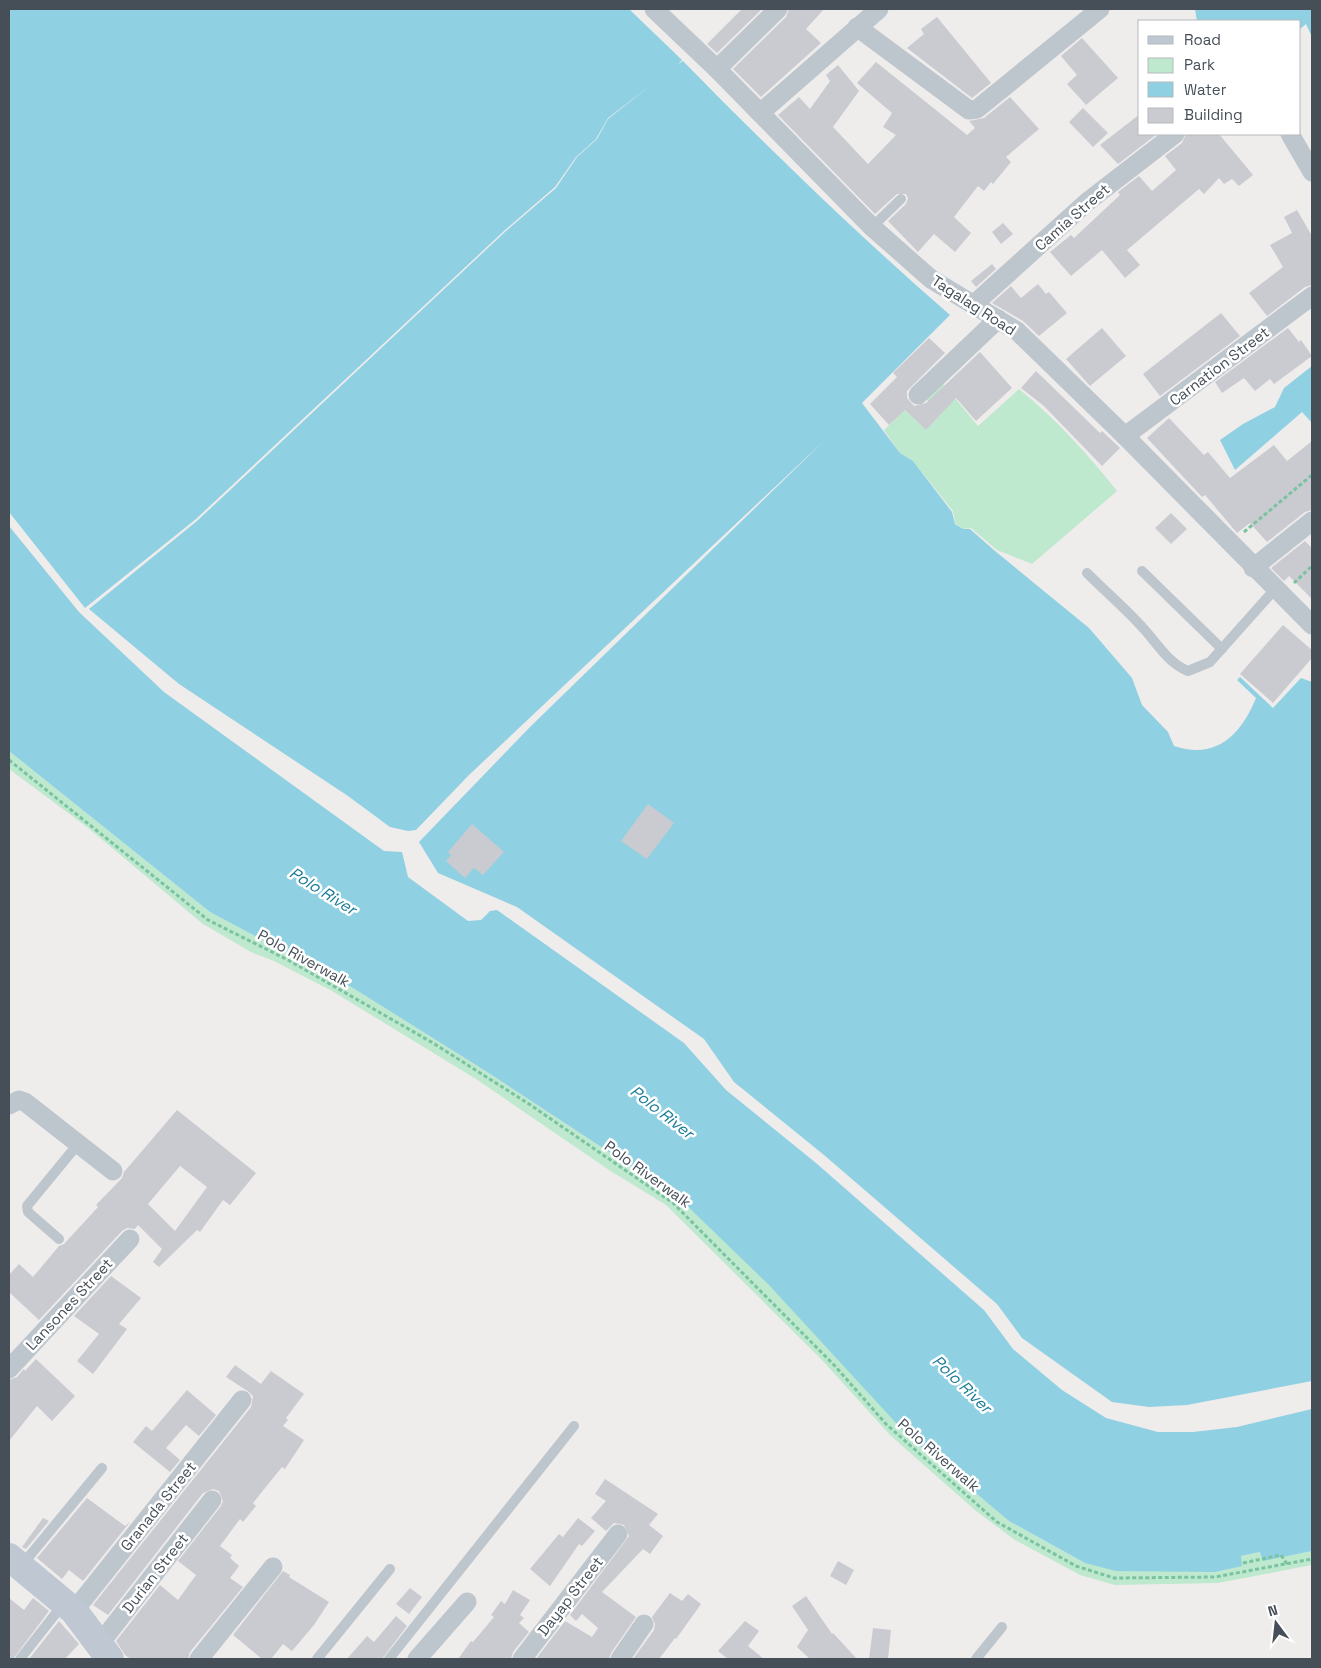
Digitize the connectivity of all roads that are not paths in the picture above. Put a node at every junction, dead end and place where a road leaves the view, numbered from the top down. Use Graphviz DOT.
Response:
graph roads {
  1 [pos="654,9"];
  2 [pos="778,9"];
  3 [pos="879,9"];
  4 [pos="1100,9"];
  5 [pos="857,27"];
  6 [pos="717,69"];
  7 [pos="760,113"];
  8 [pos="1174,135"];
  9 [pos="1291,135"];
  10 [pos="1312,172"];
  11 [pos="900,199"];
  12 [pos="872,227"];
  13 [pos="1312,296"];
  14 [pos="973,305"];
  15 [pos="998,319"];
  16 [pos="918,395"];
  17 [pos="1125,436"];
  18 [pos="1312,521"];
  19 [pos="1253,568"];
  20 [pos="1142,572"];
  21 [pos="1087,574"];
  22 [pos="1275,589"];
  23 [pos="1312,625"];
  24 [pos="1222,649"];
  25 [pos="9,1106"];
  26 [pos="78,1144"];
  27 [pos="113,1171"];
  28 [pos="59,1239"];
  29 [pos="130,1239"];
  30 [pos="9,1369"];
  31 [pos="242,1400"];
  32 [pos="574,1426"];
  33 [pos="102,1468"];
  34 [pos="212,1500"];
  35 [pos="618,1534"];
  36 [pos="15,1562"];
  37 [pos="272,1568"];
  38 [pos="390,1569"];
  39 [pos="467,1602"];
  40 [pos="69,1607"];
  41 [pos="644,1624"];
  42 [pos="1002,1627"];
  43 [pos="104,1653"];
  44 [pos="20,1659"];
  45 [pos="200,1659"];
  46 [pos="317,1659"];
  47 [pos="389,1659"];
  48 [pos="417,1659"];
  49 [pos="522,1659"];
  50 [pos="620,1659"];
  51 [pos="976,1659"];
  1 -- 6 [label="street, Tagalag Road"];
  2 -- 6 [label="street"];
  3 -- 5 [label="street"];
  4 -- 5 [label="street"];
  5 -- 7 [label="street"];
  6 -- 7 [label="street, Tagalag Road"];
  7 -- 12 [label="street, Tagalag Road"];
  8 -- 14 [label="street, Camia Street"];
  9 -- 10 [label="street"];
  11 -- 12 [label="lane"];
  12 -- 14 [label="street, Tagalag Road"];
  13 -- 17 [label="street, Carnation Street"];
  14 -- 15 [label="street, Tagalag Road"];
  15 -- 16 [label="street"];
  15 -- 17 [label="street, Tagalag Road"];
  17 -- 19 [label="street, Tagalag Road"];
  18 -- 19 [label="street"];
  19 -- 22 [label="street, Tagalag Road"];
  20 -- 24 [label="lane"];
  21 -- 24 [label="lane"];
  22 -- 23 [label="street, Tagalag Road"];
  22 -- 24 [label="lane"];
  25 -- 26 [label="street"];
  26 -- 27 [label="street"];
  26 -- 28 [label="lane"];
  29 -- 30 [label="street, Lansones Street"];
  31 -- 40 [label="street, Granada Street"];
  32 -- 47 [label="lane"];
  33 -- 36 [label="lane"];
  34 -- 43 [label="street, Durian Street"];
  35 -- 49 [label="street, Dayap Street"];
  36 -- 40 [label="main road"];
  37 -- 45 [label="street"];
  38 -- 46 [label="lane"];
  39 -- 48 [label="street"];
  40 -- 43 [label="main road"];
  40 -- 44 [label="lane"];
  41 -- 50 [label="street"];
  42 -- 51 [label="lane"];
}
